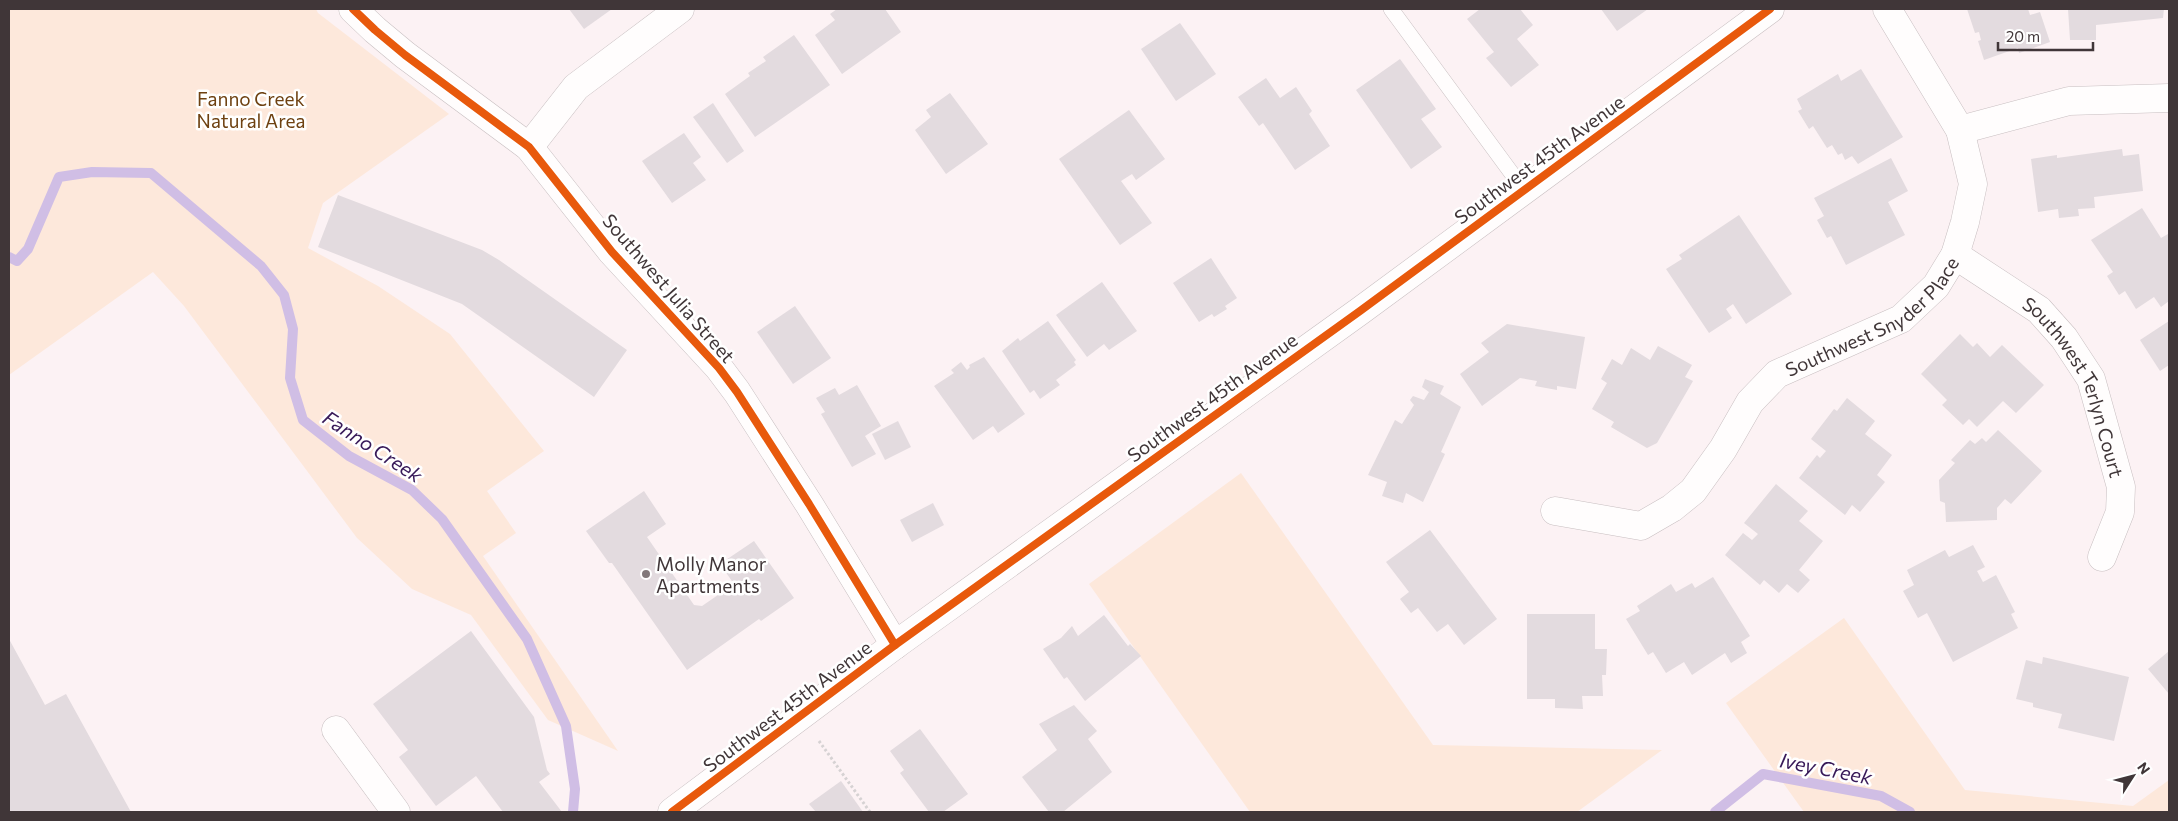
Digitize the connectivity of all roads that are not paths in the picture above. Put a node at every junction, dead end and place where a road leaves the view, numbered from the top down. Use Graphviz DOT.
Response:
graph roads {
  1 [pos="353,9"];
  2 [pos="680,9"];
  3 [pos="1391,9"];
  4 [pos="1770,9"];
  5 [pos="1887,9"];
  6 [pos="2169,98"];
  7 [pos="1960,130"];
  8 [pos="528,147"];
  9 [pos="1524,190"];
  10 [pos="1955,255"];
  11 [pos="1555,511"];
  12 [pos="2102,557"];
  13 [pos="895,645"];
  14 [pos="336,730"];
  15 [pos="396,812"];
  16 [pos="672,812"];
  1 -- 8 [label="street, Southwest Julia Street"];
  2 -- 8 [label="street"];
  3 -- 9 [label="lane"];
  4 -- 9 [label="street, Southwest 45th Avenue"];
  5 -- 7 [label="street, Southwest Snyder Place"];
  6 -- 7 [label="street"];
  7 -- 10 [label="street, Southwest Snyder Place"];
  8 -- 13 [label="street, Southwest Julia Street"];
  9 -- 13 [label="street, Southwest 45th Avenue"];
  10 -- 11 [label="street, Southwest Snyder Place"];
  10 -- 12 [label="street, Southwest Terlyn Court"];
  13 -- 16 [label="street, Southwest 45th Avenue"];
  14 -- 15 [label="street"];
}
